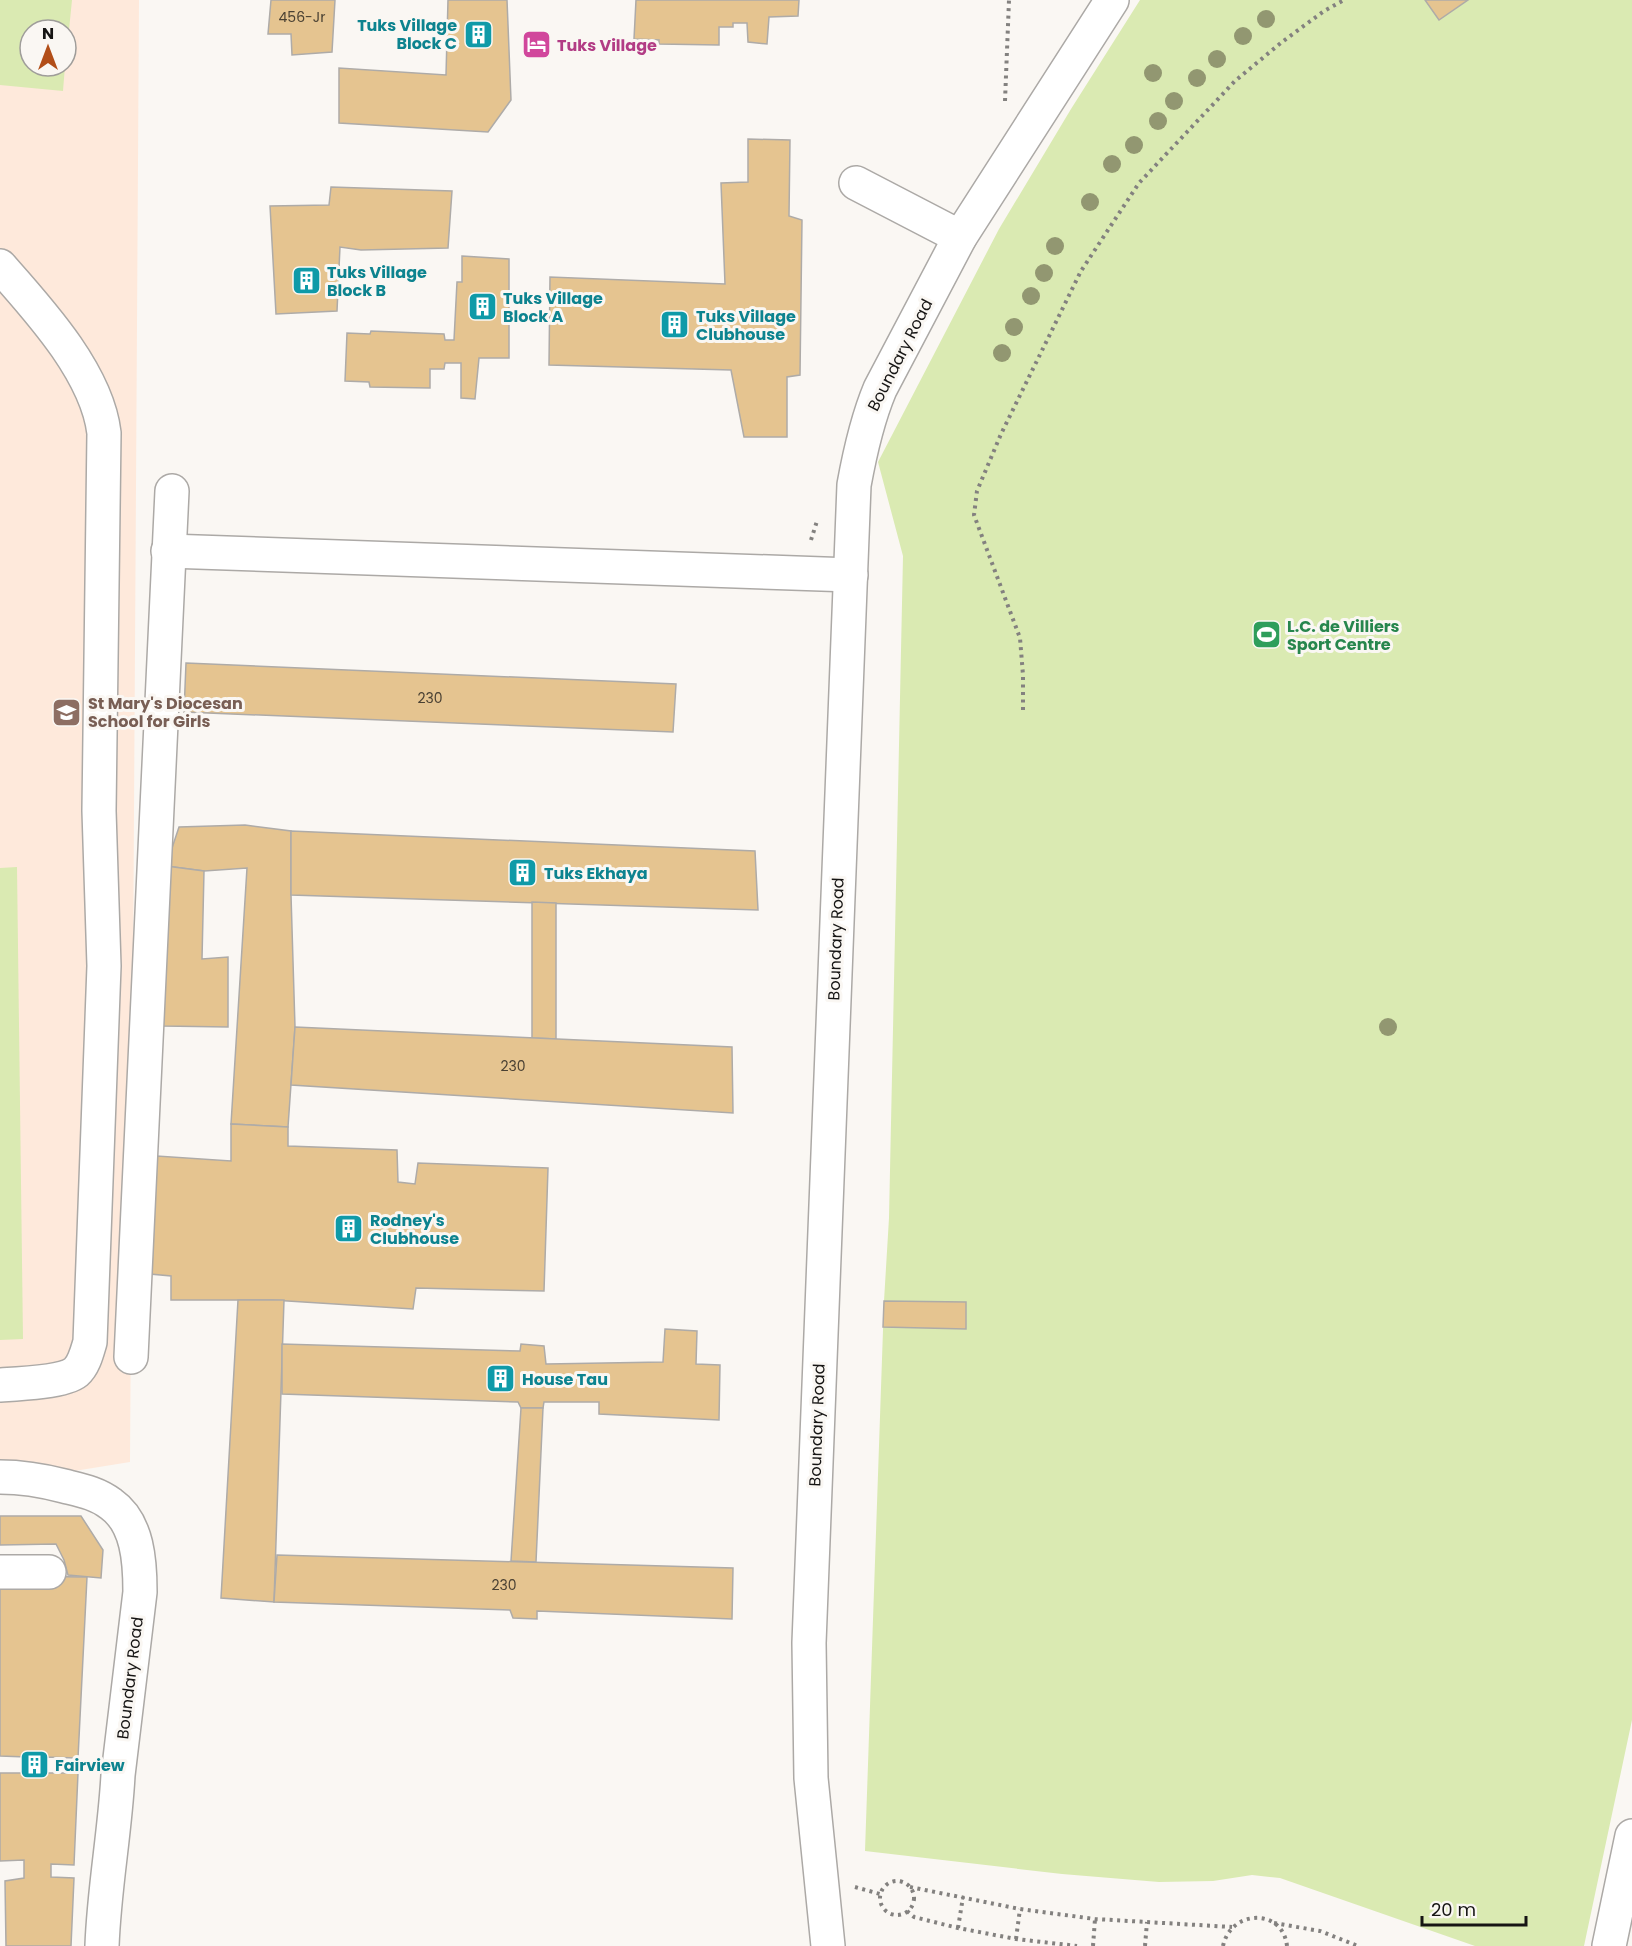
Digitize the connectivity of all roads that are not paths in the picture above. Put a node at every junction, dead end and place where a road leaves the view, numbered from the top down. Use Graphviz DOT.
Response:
graph roads {
  1 [pos="1113,0"];
  2 [pos="856,183"];
  3 [pos="960,237"];
  4 [pos="0,266"];
  5 [pos="172,491"];
  6 [pos="168,551"];
  7 [pos="851,575"];
  8 [pos="131,1357"];
  9 [pos="0,1385"];
  10 [pos="15,1477"];
  11 [pos="0,1572"];
  12 [pos="49,1572"];
  13 [pos="1632,1836"];
  14 [pos="102,1946"];
  15 [pos="828,1946"];
  16 [pos="1609,1946"];
  1 -- 3 [label="street, Boundary Road"];
  2 -- 3 [label="street"];
  3 -- 7 [label="street, Boundary Road"];
  4 -- 9 [label="street"];
  5 -- 6 [label="street"];
  6 -- 7 [label="street"];
  6 -- 8 [label="street"];
  7 -- 15 [label="street, Boundary Road"];
  10 -- 14 [label="street, Boundary Road"];
  11 -- 12 [label="street"];
  13 -- 16 [label="street"];
}
